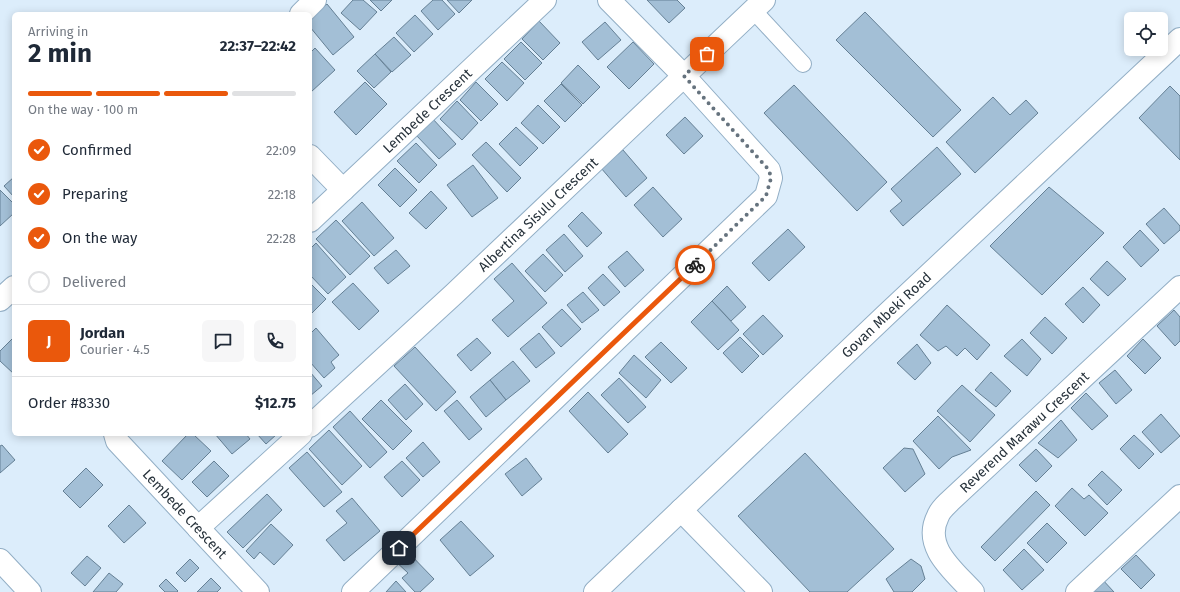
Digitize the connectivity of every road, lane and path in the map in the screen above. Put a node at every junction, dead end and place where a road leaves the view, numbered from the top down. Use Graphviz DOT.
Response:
graph roads {
  1 [pos="315,0"];
  2 [pos="545,0"];
  3 [pos="609,0"];
  4 [pos="758,5"];
  5 [pos="303,12"];
  6 [pos="1180,39"];
  7 [pos="803,64"];
  8 [pos="684,76"];
  9 [pos="312,158"];
  10 [pos="343,190"];
  11 [pos="312,219"];
  12 [pos="1180,287"];
  13 [pos="12,288"];
  14 [pos="0,300"];
  15 [pos="312,424"];
  16 [pos="116,436"];
  17 [pos="299,436"];
  18 [pos="1180,496"];
  19 [pos="681,510"];
  20 [pos="198,528"];
  21 [pos="0,560"];
  22 [pos="30,592"];
  23 [pos="258,592"];
  24 [pos="352,592"];
  25 [pos="595,592"];
  26 [pos="761,592"];
  27 [pos="973,592"];
  28 [pos="1077,592"];
  1 -- 5 [label="street"];
  2 -- 10 [label="street, Lembede Crescent"];
  3 -- 8 [label="street"];
  4 -- 7 [label="lane"];
  4 -- 8 [label="street, Albertina Sisulu Crescent"];
  6 -- 19 [label="street, Govan Mbeki Road"];
  8 -- 15 [label="street, Albertina Sisulu Crescent"];
  8 -- 24 [label="street"];
  9 -- 10 [label="street"];
  10 -- 11 [label="street, Lembede Crescent"];
  12 -- 27 [label="street, Reverend Marawu Crescent"];
  13 -- 14 [label="street"];
  16 -- 20 [label="street, Lembede Crescent"];
  17 -- 20 [label="street"];
  18 -- 28 [label="street"];
  19 -- 25 [label="street, Govan Mbeki Road"];
  19 -- 26 [label="street"];
  20 -- 23 [label="street, Lembede Crescent"];
  21 -- 22 [label="street"];
}
